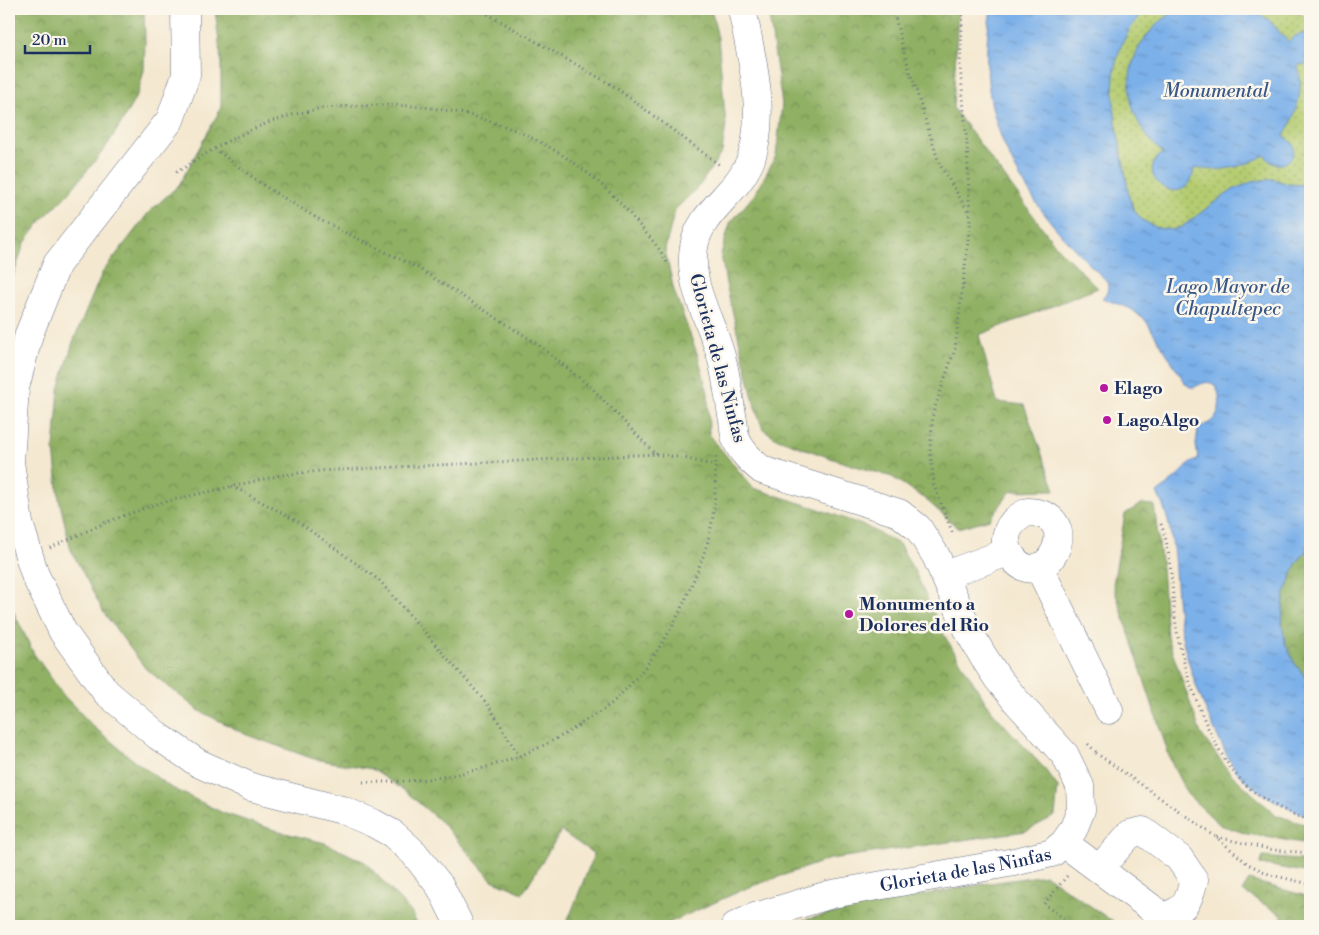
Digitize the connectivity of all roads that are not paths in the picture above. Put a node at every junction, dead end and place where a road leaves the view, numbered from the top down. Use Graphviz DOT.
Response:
graph roads {
  1 [pos="185,9"];
  2 [pos="742,9"];
  3 [pos="1008,552"];
  4 [pos="1039,567"];
  5 [pos="955,571"];
  6 [pos="1108,710"];
  7 [pos="458,922"];
  8 [pos="735,926"];
  1 -- 7 [label="street"];
  2 -- 5 [label="street, Glorieta de las Ninfas"];
  3 -- 4 [label="street"];
  3 -- 4 [label="street"];
  3 -- 5 [label="street"];
  4 -- 6 [label="street"];
  5 -- 8 [label="street, Glorieta de las Ninfas"];
}
